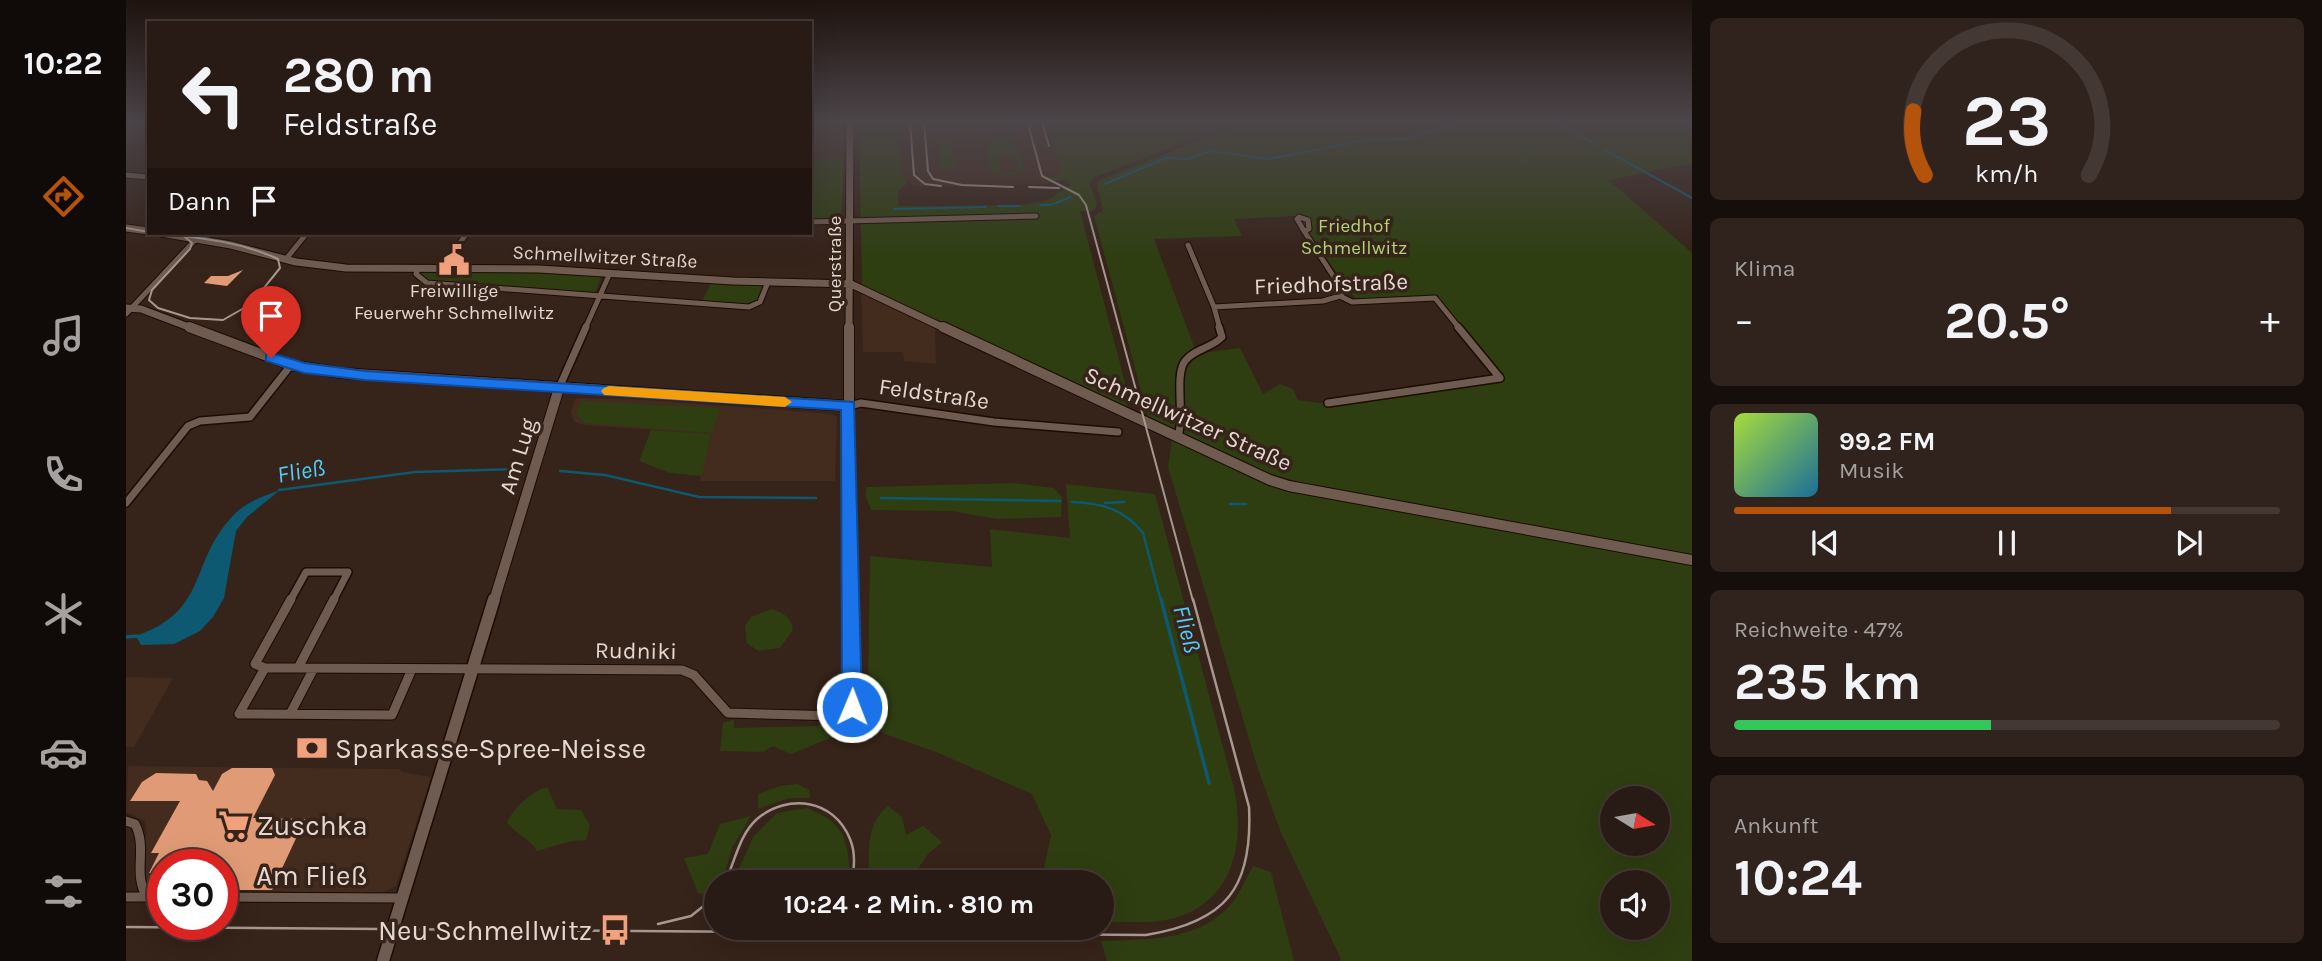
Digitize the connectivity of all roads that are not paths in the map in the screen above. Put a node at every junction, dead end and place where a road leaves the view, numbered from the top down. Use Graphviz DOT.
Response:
graph roads {
  1 [pos="850,167"];
  2 [pos="126,175"];
  3 [pos="147,177"];
  4 [pos="1036,216"];
  5 [pos="851,221"];
  6 [pos="812,222"];
  7 [pos="126,228"];
  8 [pos="147,231"];
  9 [pos="1304,231"];
  10 [pos="175,235"];
  11 [pos="305,235"];
  12 [pos="466,235"];
  13 [pos="197,238"];
  14 [pos="1188,245"];
  15 [pos="286,259"];
  16 [pos="418,269"];
  17 [pos="441,269"];
  18 [pos="610,274"];
  19 [pos="768,282"];
  20 [pos="851,285"];
  21 [pos="599,296"];
  22 [pos="1339,296"];
  23 [pos="1214,307"];
  24 [pos="128,310"];
  25 [pos="291,365"];
  26 [pos="559,388"];
  27 [pos="1328,402"];
  28 [pos="849,405"];
  29 [pos="1118,432"];
  30 [pos="1178,436"];
  31 [pos="126,503"];
  32 [pos="1692,560"];
  33 [pos="265,668"];
  34 [pos="298,668"];
  35 [pos="314,668"];
  36 [pos="411,669"];
  37 [pos="473,670"];
  38 [pos="290,714"];
  39 [pos="126,821"];
  40 [pos="126,897"];
  41 [pos="147,897"];
  42 [pos="238,897"];
  43 [pos="402,898"];
  44 [pos="383,961"];
  1 -- 5 [label="street, Querstraße"];
  2 -- 3 [label="street"];
  4 -- 5 [label="street"];
  5 -- 6 [label="street"];
  5 -- 20 [label="street, Querstraße"];
  7 -- 8 [label="street"];
  9 -- 22 [label="street"];
  10 -- 13 [label="street, Schmellwitzer Straße"];
  11 -- 15 [label="street"];
  12 -- 17 [label="street"];
  13 -- 15 [label="street, Schmellwitzer Straße"];
  13 -- 24 [label="street"];
  14 -- 23 [label="street"];
  15 -- 16 [label="street, Schmellwitzer Straße"];
  16 -- 17 [label="street, Schmellwitzer Straße"];
  16 -- 21 [label="street, Schmellwitzer Straße"];
  17 -- 18 [label="street, Schmellwitzer Straße"];
  18 -- 19 [label="street, Schmellwitzer Straße"];
  18 -- 21 [label="street, Am Lug"];
  19 -- 20 [label="street, Schmellwitzer Straße"];
  19 -- 21 [label="street, Schmellwitzer Straße"];
  20 -- 28 [label="street, Querstraße"];
  20 -- 30 [label="street, Schmellwitzer Straße"];
  21 -- 26 [label="street, Am Lug"];
  22 -- 23 [label="street, Friedhofstraße"];
  22 -- 27 [label="street, Friedhofstraße"];
  23 -- 30 [label="street"];
  24 -- 25 [label="street, Feldstraße"];
  25 -- 26 [label="street, Feldstraße"];
  25 -- 31 [label="street"];
  26 -- 28 [label="street, Feldstraße"];
  26 -- 37 [label="street, Am Lug"];
  28 -- 29 [label="street, Feldstraße"];
  28 -- 37 [label="street, Rudniki"];
  30 -- 32 [label="street, Schmellwitzer Straße"];
  33 -- 34 [label="street"];
  33 -- 34 [label="street"];
  33 -- 38 [label="street"];
  34 -- 35 [label="street"];
  35 -- 36 [label="street"];
  35 -- 38 [label="street"];
  36 -- 37 [label="street"];
  36 -- 38 [label="street"];
  37 -- 43 [label="street, Am Lug"];
  39 -- 41 [label="street"];
  40 -- 41 [label="street"];
  42 -- 43 [label="street, Am Fließ"];
  43 -- 44 [label="street, Am Lug"];
}
